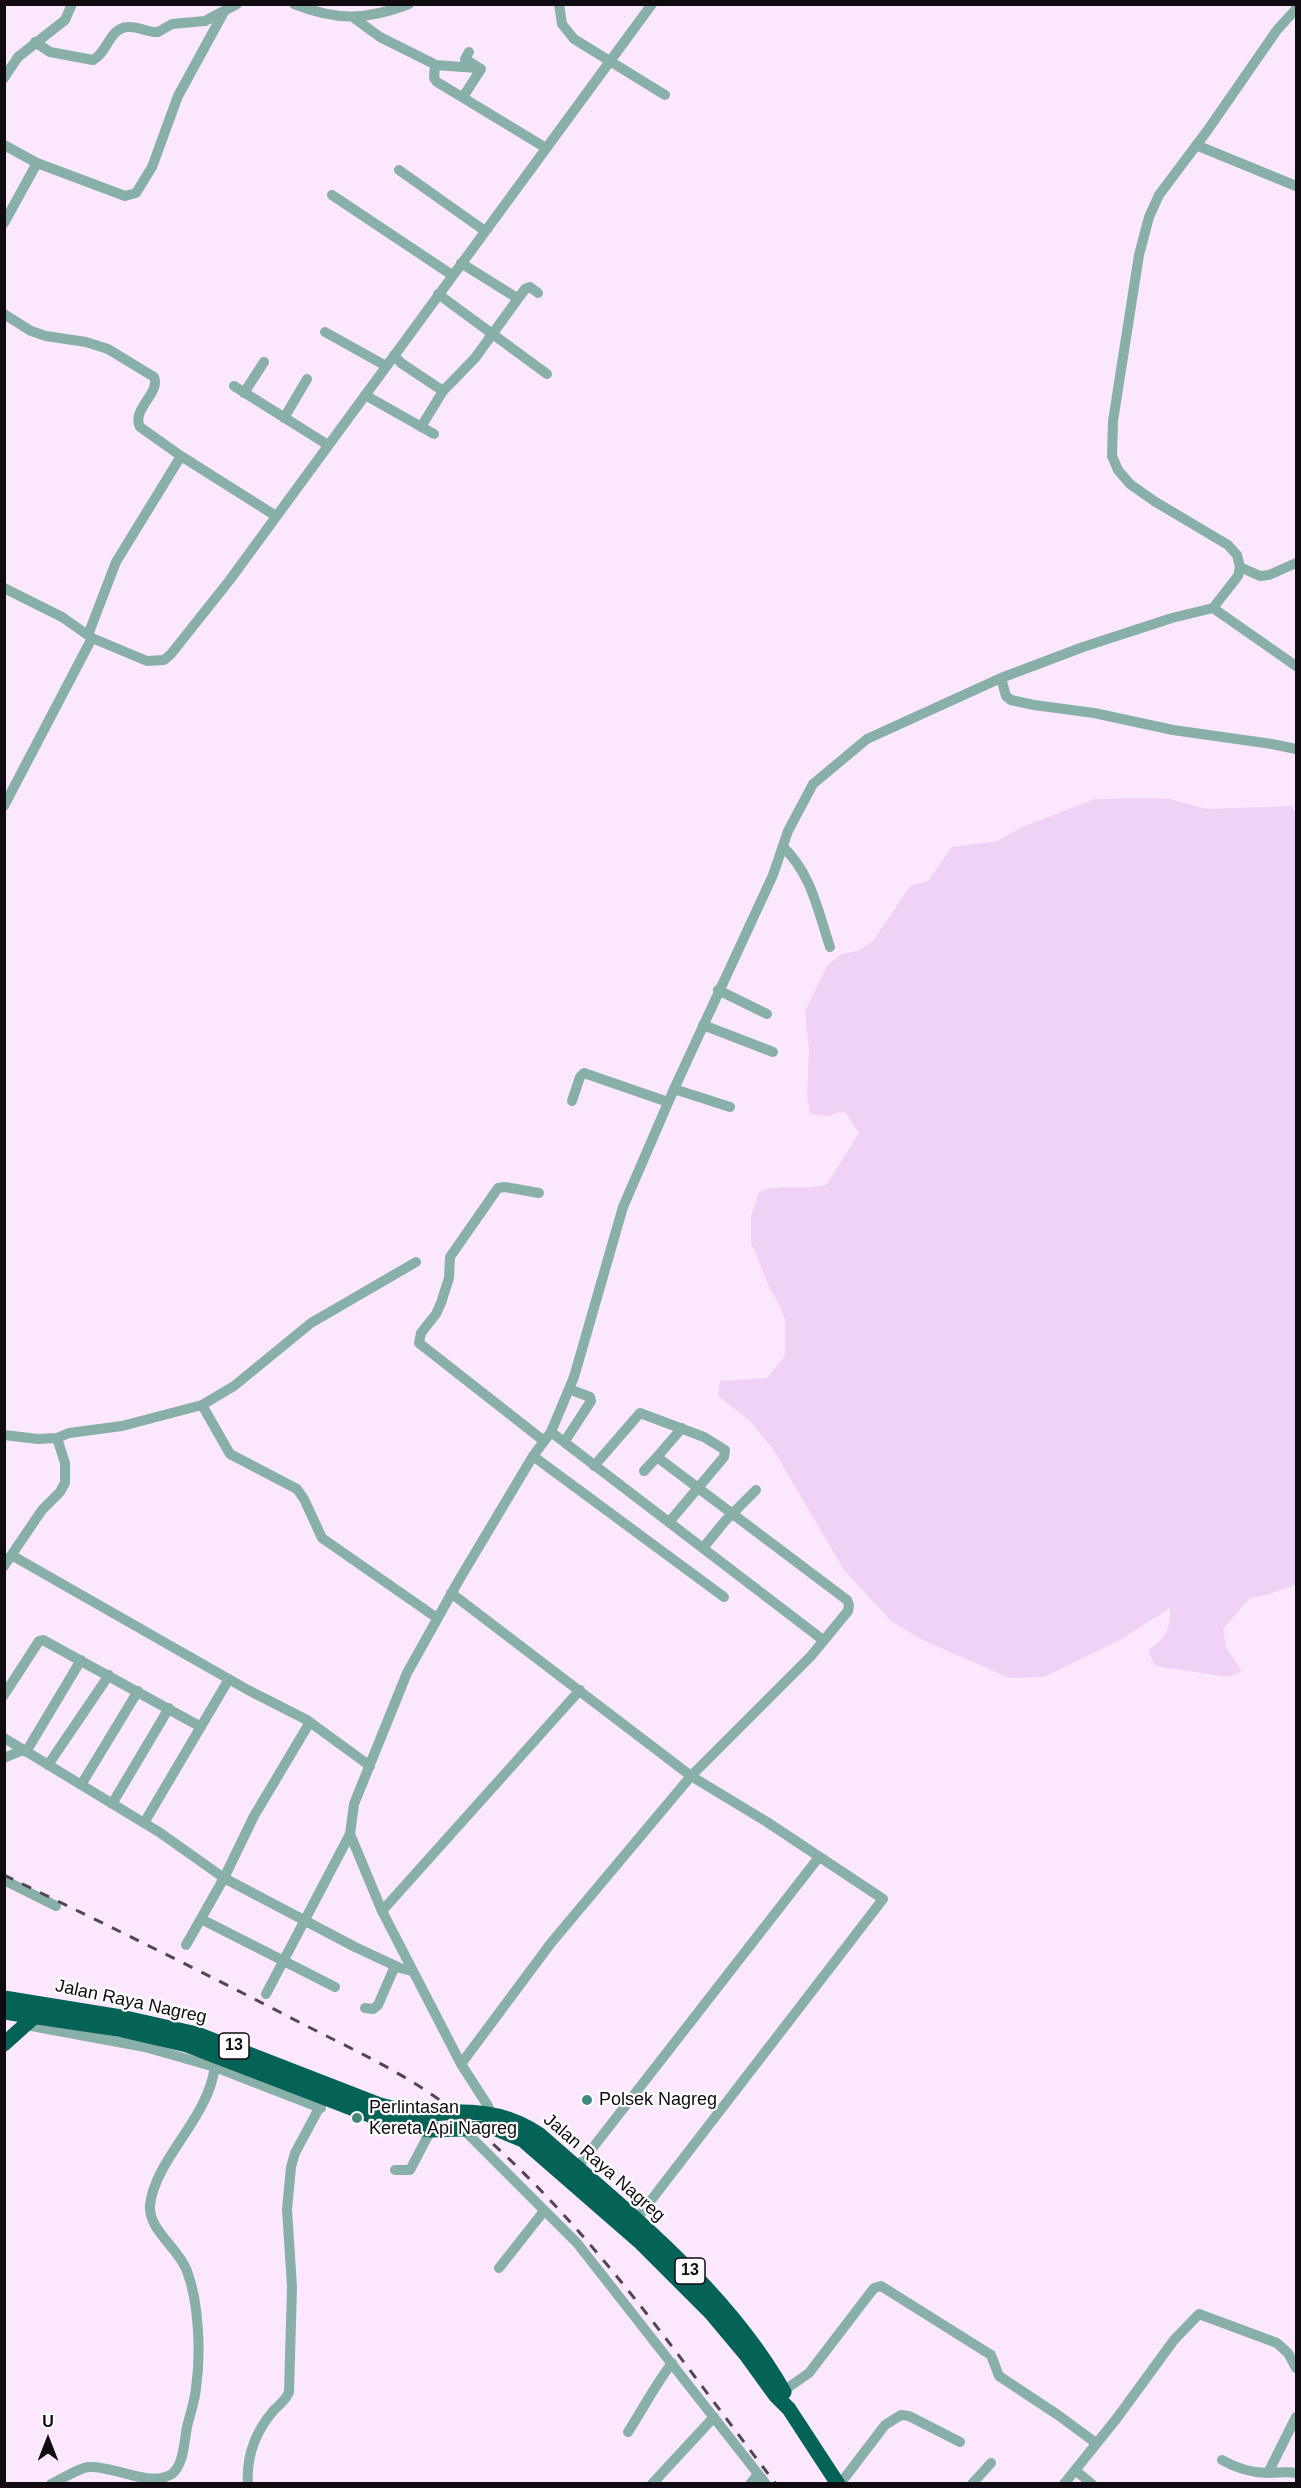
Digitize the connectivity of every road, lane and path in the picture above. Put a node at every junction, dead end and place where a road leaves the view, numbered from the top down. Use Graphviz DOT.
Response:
graph roads {
  1 [pos="72,4"];
  2 [pos="237,4"];
  3 [pos="294,4"];
  4 [pos="409,4"];
  5 [pos="559,4"];
  6 [pos="652,4"];
  7 [pos="1296,9"];
  8 [pos="225,10"];
  9 [pos="354,18"];
  10 [pos="35,42"];
  11 [pos="469,52"];
  12 [pos="609,62"];
  13 [pos="435,65"];
  14 [pos="481,69"];
  15 [pos="4,78"];
  16 [pos="665,95"];
  17 [pos="463,97"];
  18 [pos="4,145"];
  19 [pos="1196,145"];
  20 [pos="546,148"];
  21 [pos="37,163"];
  22 [pos="399,170"];
  23 [pos="1296,186"];
  24 [pos="332,195"];
  25 [pos="4,223"];
  26 [pos="485,231"];
  27 [pos="461,263"];
  28 [pos="452,275"];
  29 [pos="537,293"];
  30 [pos="438,294"];
  31 [pos="517,298"];
  32 [pos="4,314"];
  33 [pos="325,332"];
  34 [pos="493,332"];
  35 [pos="394,355"];
  36 [pos="264,362"];
  37 [pos="386,366"];
  38 [pos="547,374"];
  39 [pos="307,380"];
  40 [pos="234,386"];
  41 [pos="443,391"];
  42 [pos="244,393"];
  43 [pos="365,395"];
  44 [pos="284,418"];
  45 [pos="421,427"];
  46 [pos="434,434"];
  47 [pos="328,445"];
  48 [pos="181,456"];
  49 [pos="276,516"];
  50 [pos="1296,563"];
  51 [pos="1240,567"];
  52 [pos="4,588"];
  53 [pos="1214,608"];
  54 [pos="90,637"];
  55 [pos="1296,666"];
  56 [pos="1001,678"];
  57 [pos="1296,749"];
  58 [pos="4,806"];
  59 [pos="783,847"];
  60 [pos="830,947"];
  61 [pos="718,990"];
  62 [pos="767,1014"];
  63 [pos="703,1025"];
  64 [pos="773,1052"];
  65 [pos="674,1089"];
  66 [pos="572,1101"];
  67 [pos="668,1102"];
  68 [pos="730,1107"];
  69 [pos="539,1193"];
  70 [pos="416,1262"];
  71 [pos="569,1389"];
  72 [pos="202,1406"];
  73 [pos="682,1428"];
  74 [pos="4,1435"];
  75 [pos="548,1437"];
  76 [pos="57,1438"];
  77 [pos="564,1441"];
  78 [pos="533,1456"];
  79 [pos="657,1457"];
  80 [pos="594,1466"];
  81 [pos="644,1471"];
  82 [pos="700,1487"];
  83 [pos="756,1490"];
  84 [pos="733,1514"];
  85 [pos="670,1521"];
  86 [pos="704,1548"];
  87 [pos="13,1556"];
  88 [pos="4,1566"];
  89 [pos="451,1593"];
  90 [pos="724,1597"];
  91 [pos="437,1618"];
  92 [pos="823,1640"];
  93 [pos="81,1660"];
  94 [pos="109,1675"];
  95 [pos="229,1679"];
  96 [pos="580,1690"];
  97 [pos="138,1691"];
  98 [pos="4,1695"];
  99 [pos="169,1708"];
  100 [pos="310,1722"];
  101 [pos="201,1727"];
  102 [pos="4,1738"];
  103 [pos="24,1751"];
  104 [pos="4,1758"];
  105 [pos="48,1765"];
  106 [pos="369,1766"];
  107 [pos="691,1776"];
  108 [pos="81,1785"];
  109 [pos="112,1804"];
  110 [pos="144,1823"];
  111 [pos="351,1834"];
  112 [pos="819,1857"];
  113 [pos="224,1878"];
  114 [pos="4,1880"];
  115 [pos="56,1906"];
  116 [pos="382,1911"];
  117 [pos="201,1919"];
  118 [pos="305,1922"];
  119 [pos="186,1945"];
  120 [pos="283,1961"];
  121 [pos="395,1966"];
  122 [pos="412,1971"];
  123 [pos="335,1987"];
  124 [pos="266,1994"];
  125 [pos="4,1998"];
  126 [pos="365,2008"];
  127 [pos="4,2012"];
  128 [pos="30,2021"];
  129 [pos="4,2044"];
  130 [pos="461,2064"];
  131 [pos="215,2067"];
  132 [pos="323,2103"];
  133 [pos="493,2121"];
  134 [pos="463,2129"];
  135 [pos="431,2130"];
  136 [pos="577,2168"];
  137 [pos="395,2170"];
  138 [pos="544,2211"];
  139 [pos="635,2221"];
  140 [pos="498,2268"];
  141 [pos="672,2363"];
  142 [pos="1296,2368"];
  143 [pos="780,2393"];
  144 [pos="714,2417"];
  145 [pos="1296,2417"];
  146 [pos="628,2432"];
  147 [pos="960,2442"];
  148 [pos="1096,2443"];
  149 [pos="1222,2460"];
  150 [pos="991,2463"];
  151 [pos="1075,2470"];
  152 [pos="1268,2473"];
  153 [pos="1296,2473"];
  154 [pos="758,2474"];
  155 [pos="51,2484"];
  156 [pos="248,2484"];
  157 [pos="652,2484"];
  158 [pos="750,2484"];
  159 [pos="766,2484"];
  160 [pos="839,2484"];
  161 [pos="972,2484"];
  162 [pos="1064,2484"];
  163 [pos="1092,2484"];
  1 -- 10 [label="street"];
  2 -- 8 [label="street"];
  3 -- 9 [label="street"];
  4 -- 9 [label="street"];
  5 -- 12 [label="street"];
  6 -- 12 [label="street"];
  7 -- 19 [label="street"];
  8 -- 10 [label="street"];
  8 -- 21 [label="street"];
  9 -- 13 [label="street"];
  10 -- 15 [label="street"];
  11 -- 14 [label="street"];
  12 -- 16 [label="street"];
  12 -- 20 [label="street"];
  13 -- 14 [label="street"];
  13 -- 17 [label="street"];
  14 -- 17 [label="street"];
  17 -- 20 [label="street"];
  18 -- 21 [label="street"];
  19 -- 23 [label="street"];
  19 -- 51 [label="street"];
  20 -- 26 [label="street"];
  21 -- 25 [label="street"];
  22 -- 26 [label="street"];
  24 -- 28 [label="street"];
  26 -- 27 [label="street"];
  27 -- 28 [label="street"];
  27 -- 31 [label="street"];
  28 -- 30 [label="street"];
  29 -- 31 [label="street"];
  30 -- 34 [label="street"];
  30 -- 35 [label="street"];
  31 -- 34 [label="street"];
  32 -- 48 [label="street"];
  33 -- 37 [label="street"];
  34 -- 38 [label="street"];
  34 -- 41 [label="street"];
  35 -- 37 [label="street"];
  35 -- 41 [label="street"];
  36 -- 42 [label="street"];
  37 -- 43 [label="street"];
  39 -- 44 [label="street"];
  40 -- 42 [label="street"];
  41 -- 45 [label="street"];
  42 -- 44 [label="street"];
  43 -- 45 [label="street"];
  43 -- 47 [label="street"];
  44 -- 47 [label="street"];
  45 -- 46 [label="street"];
  47 -- 49 [label="street"];
  48 -- 49 [label="street"];
  48 -- 54 [label="street"];
  49 -- 54 [label="street"];
  50 -- 51 [label="street"];
  51 -- 53 [label="street"];
  52 -- 54 [label="street"];
  53 -- 55 [label="street"];
  53 -- 56 [label="street"];
  54 -- 58 [label="street"];
  56 -- 57 [label="street"];
  56 -- 59 [label="street"];
  59 -- 60 [label="street"];
  59 -- 61 [label="street"];
  61 -- 62 [label="street"];
  61 -- 63 [label="street"];
  63 -- 64 [label="street"];
  63 -- 65 [label="street"];
  65 -- 67 [label="street"];
  65 -- 68 [label="street"];
  66 -- 67 [label="street"];
  67 -- 71 [label="street"];
  69 -- 75 [label="street"];
  70 -- 72 [label="street"];
  71 -- 75 [label="street"];
  71 -- 77 [label="street"];
  72 -- 76 [label="street"];
  72 -- 91 [label="street"];
  73 -- 79 [label="street"];
  73 -- 80 [label="street"];
  73 -- 82 [label="street"];
  74 -- 76 [label="street"];
  75 -- 77 [label="street"];
  75 -- 78 [label="street"];
  76 -- 87 [label="street"];
  77 -- 80 [label="street"];
  78 -- 89 [label="street"];
  78 -- 90 [label="street"];
  79 -- 81 [label="street"];
  79 -- 82 [label="street"];
  80 -- 85 [label="street"];
  82 -- 84 [label="street"];
  82 -- 85 [label="street"];
  83 -- 84 [label="street"];
  84 -- 86 [label="street"];
  84 -- 92 [label="street"];
  85 -- 86 [label="street"];
  86 -- 92 [label="street"];
  87 -- 88 [label="street"];
  87 -- 95 [label="street"];
  89 -- 91 [label="street"];
  89 -- 96 [label="street"];
  91 -- 106 [label="street"];
  92 -- 107 [label="street"];
  93 -- 94 [label="street"];
  93 -- 98 [label="street"];
  93 -- 103 [label="street"];
  94 -- 97 [label="street"];
  94 -- 105 [label="street"];
  95 -- 100 [label="street"];
  95 -- 101 [label="street"];
  96 -- 107 [label="street"];
  96 -- 116 [label="street"];
  97 -- 99 [label="street"];
  97 -- 108 [label="street"];
  99 -- 101 [label="street"];
  99 -- 109 [label="street"];
  100 -- 106 [label="street"];
  100 -- 113 [label="street"];
  101 -- 110 [label="street"];
  102 -- 103 [label="street"];
  103 -- 104 [label="street"];
  103 -- 105 [label="street"];
  105 -- 108 [label="street"];
  106 -- 111 [label="street"];
  107 -- 112 [label="street"];
  107 -- 130 [label="street"];
  108 -- 109 [label="street"];
  109 -- 110 [label="street"];
  110 -- 113 [label="street"];
  111 -- 116 [label="street"];
  111 -- 118 [label="street"];
  112 -- 136 [label="street"];
  112 -- 139 [label="street"];
  113 -- 117 [label="street"];
  113 -- 118 [label="street"];
  114 -- 115 [label="street"];
  116 -- 122 [label="street"];
  117 -- 119 [label="street"];
  117 -- 120 [label="street"];
  118 -- 120 [label="street"];
  118 -- 121 [label="street"];
  120 -- 123 [label="street"];
  120 -- 124 [label="street"];
  121 -- 122 [label="street"];
  121 -- 126 [label="street"];
  122 -- 130 [label="street"];
  125 -- 133 [label="highway, Jalan Raya Nagreg / 13"];
  127 -- 128 [label="highway, Jalan Raya Nagreg / 13"];
  128 -- 129 [label="highway"];
  128 -- 131 [label="street"];
  128 -- 132 [label="highway, Jalan Raya Nagreg / 13"];
  130 -- 133 [label="street"];
  131 -- 132 [label="street"];
  131 -- 155 [label="street"];
  132 -- 135 [label="highway, Jalan Raya Nagreg / 13"];
  132 -- 156 [label="street"];
  133 -- 134 [label="highway, Jalan Raya Nagreg / 13"];
  133 -- 136 [label="highway, Jalan Raya Nagreg / 13"];
  133 -- 143 [label="highway, Jalan Raya Nagreg / 13"];
  134 -- 135 [label="highway, Jalan Raya Nagreg / 13"];
  134 -- 138 [label="street"];
  135 -- 137 [label="street"];
  136 -- 139 [label="highway, Jalan Raya Nagreg / 13"];
  138 -- 140 [label="street"];
  138 -- 141 [label="street"];
  139 -- 143 [label="highway, Jalan Raya Nagreg / 13"];
  141 -- 144 [label="street"];
  141 -- 146 [label="street"];
  142 -- 148 [label="street"];
  143 -- 148 [label="street"];
  143 -- 160 [label="highway, Jalan Raya Nagreg / 13"];
  144 -- 154 [label="street"];
  144 -- 157 [label="street"];
  145 -- 152 [label="street"];
  147 -- 160 [label="street"];
  148 -- 151 [label="street"];
  149 -- 152 [label="street"];
  150 -- 161 [label="street"];
  151 -- 162 [label="street"];
  151 -- 163 [label="street"];
  152 -- 153 [label="street"];
  154 -- 158 [label="street"];
  154 -- 159 [label="street"];
}
